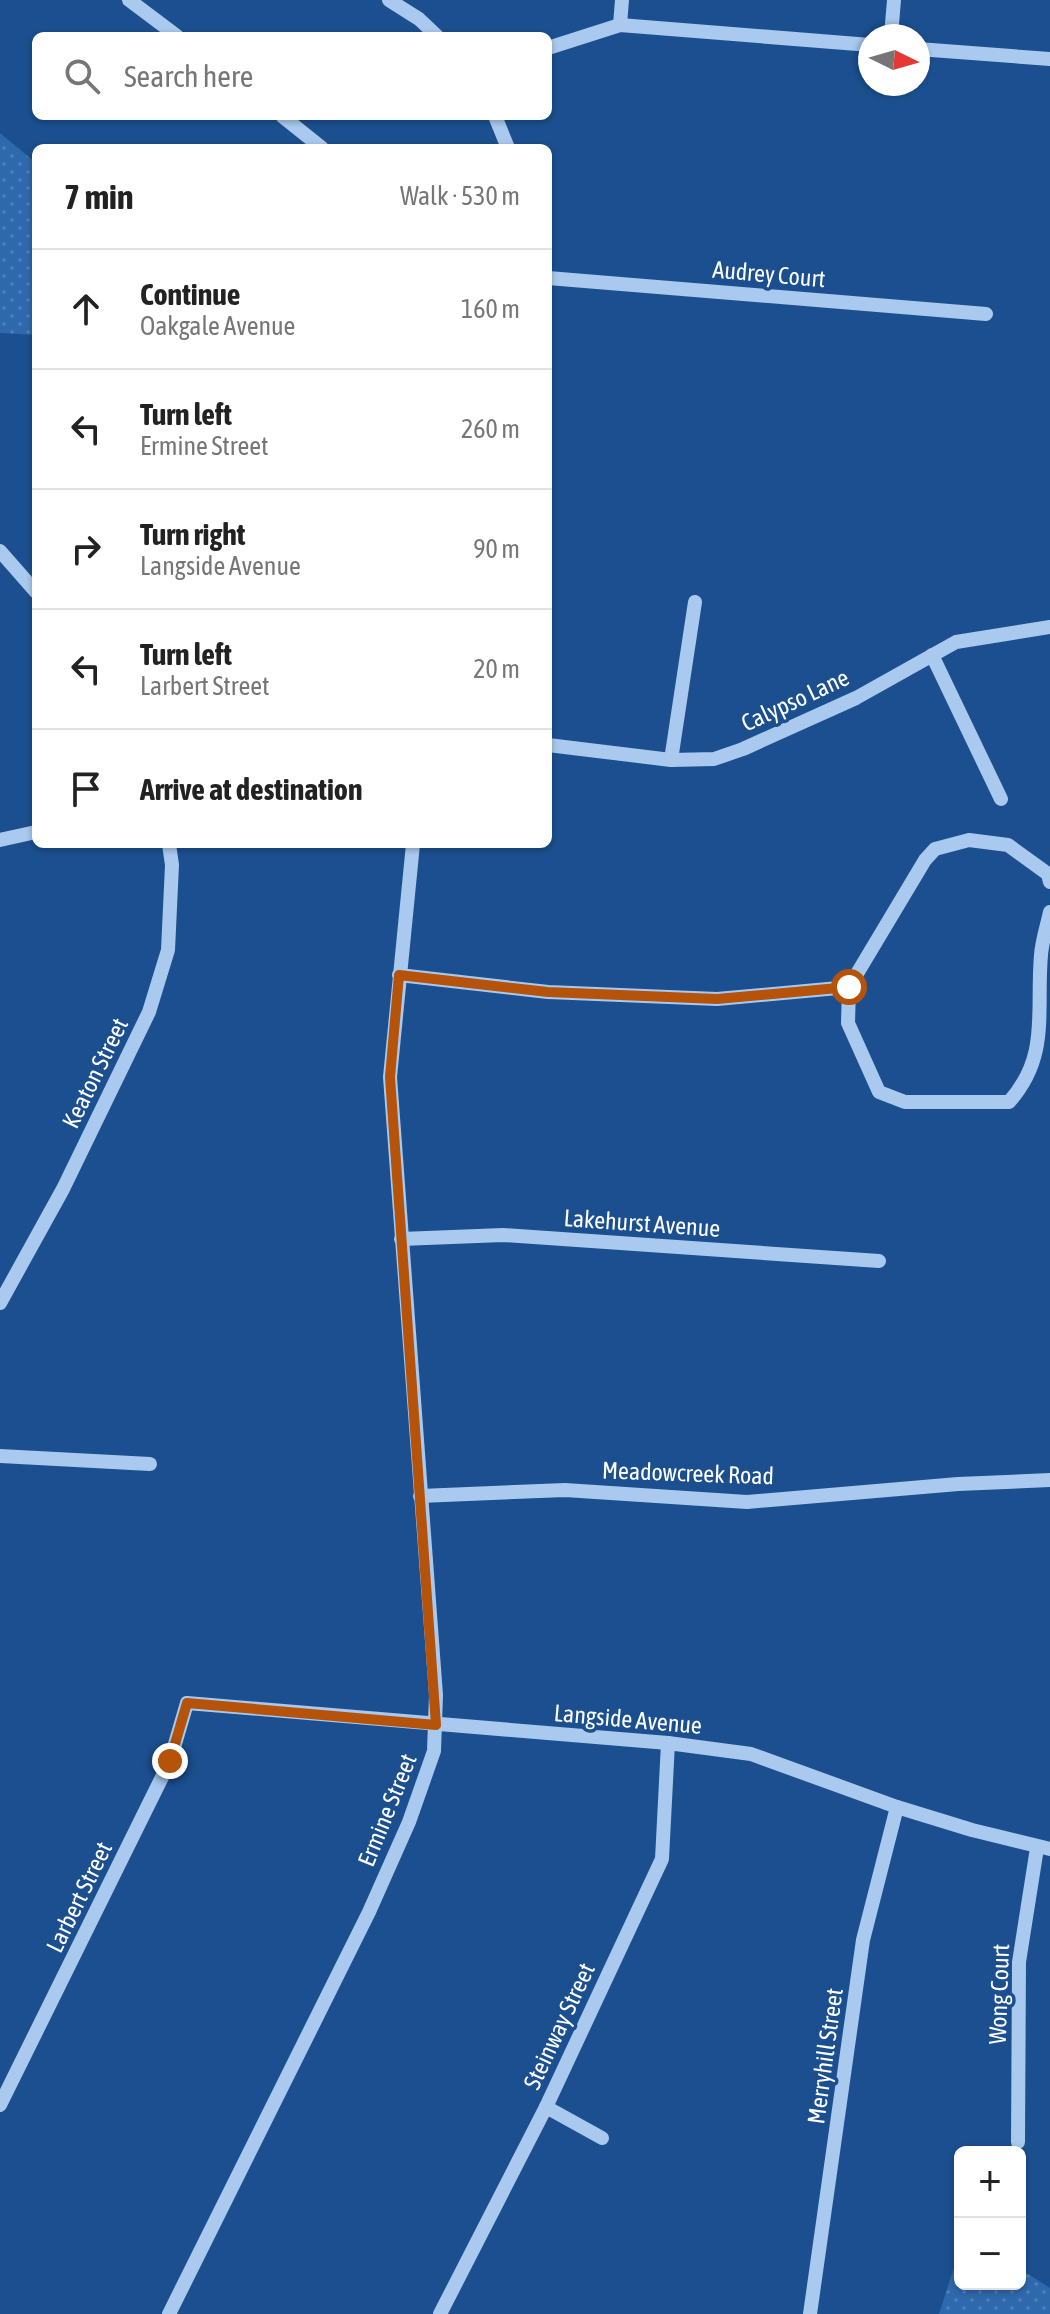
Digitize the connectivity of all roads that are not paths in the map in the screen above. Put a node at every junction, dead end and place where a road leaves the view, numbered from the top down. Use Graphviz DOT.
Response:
graph roads {
  1 [pos="129,0"];
  2 [pos="389,0"];
  3 [pos="622,0"];
  4 [pos="894,0"];
  5 [pos="892,24"];
  6 [pos="620,25"];
  7 [pos="172,32"];
  8 [pos="433,32"];
  9 [pos="858,44"];
  10 [pos="552,47"];
  11 [pos="930,50"];
  12 [pos="1050,59"];
  13 [pos="287,120"];
  14 [pos="497,120"];
  15 [pos="317,144"];
  16 [pos="506,144"];
  17 [pos="552,278"];
  18 [pos="986,314"];
  19 [pos="0,551"];
  20 [pos="32,587"];
  21 [pos="695,602"];
  22 [pos="1050,627"];
  23 [pos="932,655"];
  24 [pos="552,745"];
  25 [pos="671,760"];
  26 [pos="1001,799"];
  27 [pos="32,833"];
  28 [pos="0,840"];
  29 [pos="170,848"];
  30 [pos="413,848"];
  31 [pos="1050,882"];
  32 [pos="1050,912"];
  33 [pos="399,975"];
  34 [pos="849,987"];
  35 [pos="401,1239"];
  36 [pos="879,1261"];
  37 [pos="0,1303"];
  38 [pos="0,1456"];
  39 [pos="150,1464"];
  40 [pos="1050,1480"];
  41 [pos="420,1496"];
  42 [pos="187,1703"];
  43 [pos="436,1725"];
  44 [pos="668,1743"];
  45 [pos="897,1807"];
  46 [pos="1044,1849"];
  47 [pos="0,2105"];
  48 [pos="546,2107"];
  49 [pos="602,2138"];
  50 [pos="1018,2142"];
  51 [pos="169,2314"];
  52 [pos="440,2314"];
  53 [pos="810,2314"];
  1 -- 7 [label="street"];
  2 -- 8 [label="street"];
  3 -- 6 [label="street"];
  4 -- 5 [label="street"];
  6 -- 9 [label="street"];
  6 -- 10 [label="street"];
  11 -- 12 [label="street"];
  13 -- 15 [label="street"];
  14 -- 16 [label="street"];
  17 -- 18 [label="street, Audrey Court"];
  19 -- 20 [label="street"];
  21 -- 25 [label="street"];
  22 -- 23 [label="street, Calypso Lane"];
  23 -- 25 [label="street, Calypso Lane"];
  23 -- 26 [label="street"];
  24 -- 25 [label="street, Calypso Lane"];
  27 -- 28 [label="street"];
  29 -- 37 [label="street, Keaton Street"];
  30 -- 33 [label="street, Ermine Street"];
  31 -- 34 [label="street"];
  32 -- 34 [label="street"];
  33 -- 34 [label="street"];
  33 -- 35 [label="street, Ermine Street"];
  35 -- 36 [label="street, Lakehurst Avenue"];
  35 -- 41 [label="street, Ermine Street"];
  38 -- 39 [label="street"];
  40 -- 41 [label="street, Meadowcreek Road"];
  41 -- 43 [label="street, Ermine Street"];
  42 -- 43 [label="street, Langside Avenue"];
  42 -- 47 [label="street, Larbert Street"];
  43 -- 44 [label="street, Langside Avenue"];
  43 -- 51 [label="street, Ermine Street"];
  44 -- 45 [label="street, Langside Avenue"];
  44 -- 48 [label="street, Steinway Street"];
  45 -- 46 [label="street, Langside Avenue"];
  45 -- 53 [label="street, Merryhill Street"];
  46 -- 50 [label="street, Wong Court"];
  48 -- 49 [label="street"];
  48 -- 52 [label="street, Steinway Street"];
}
